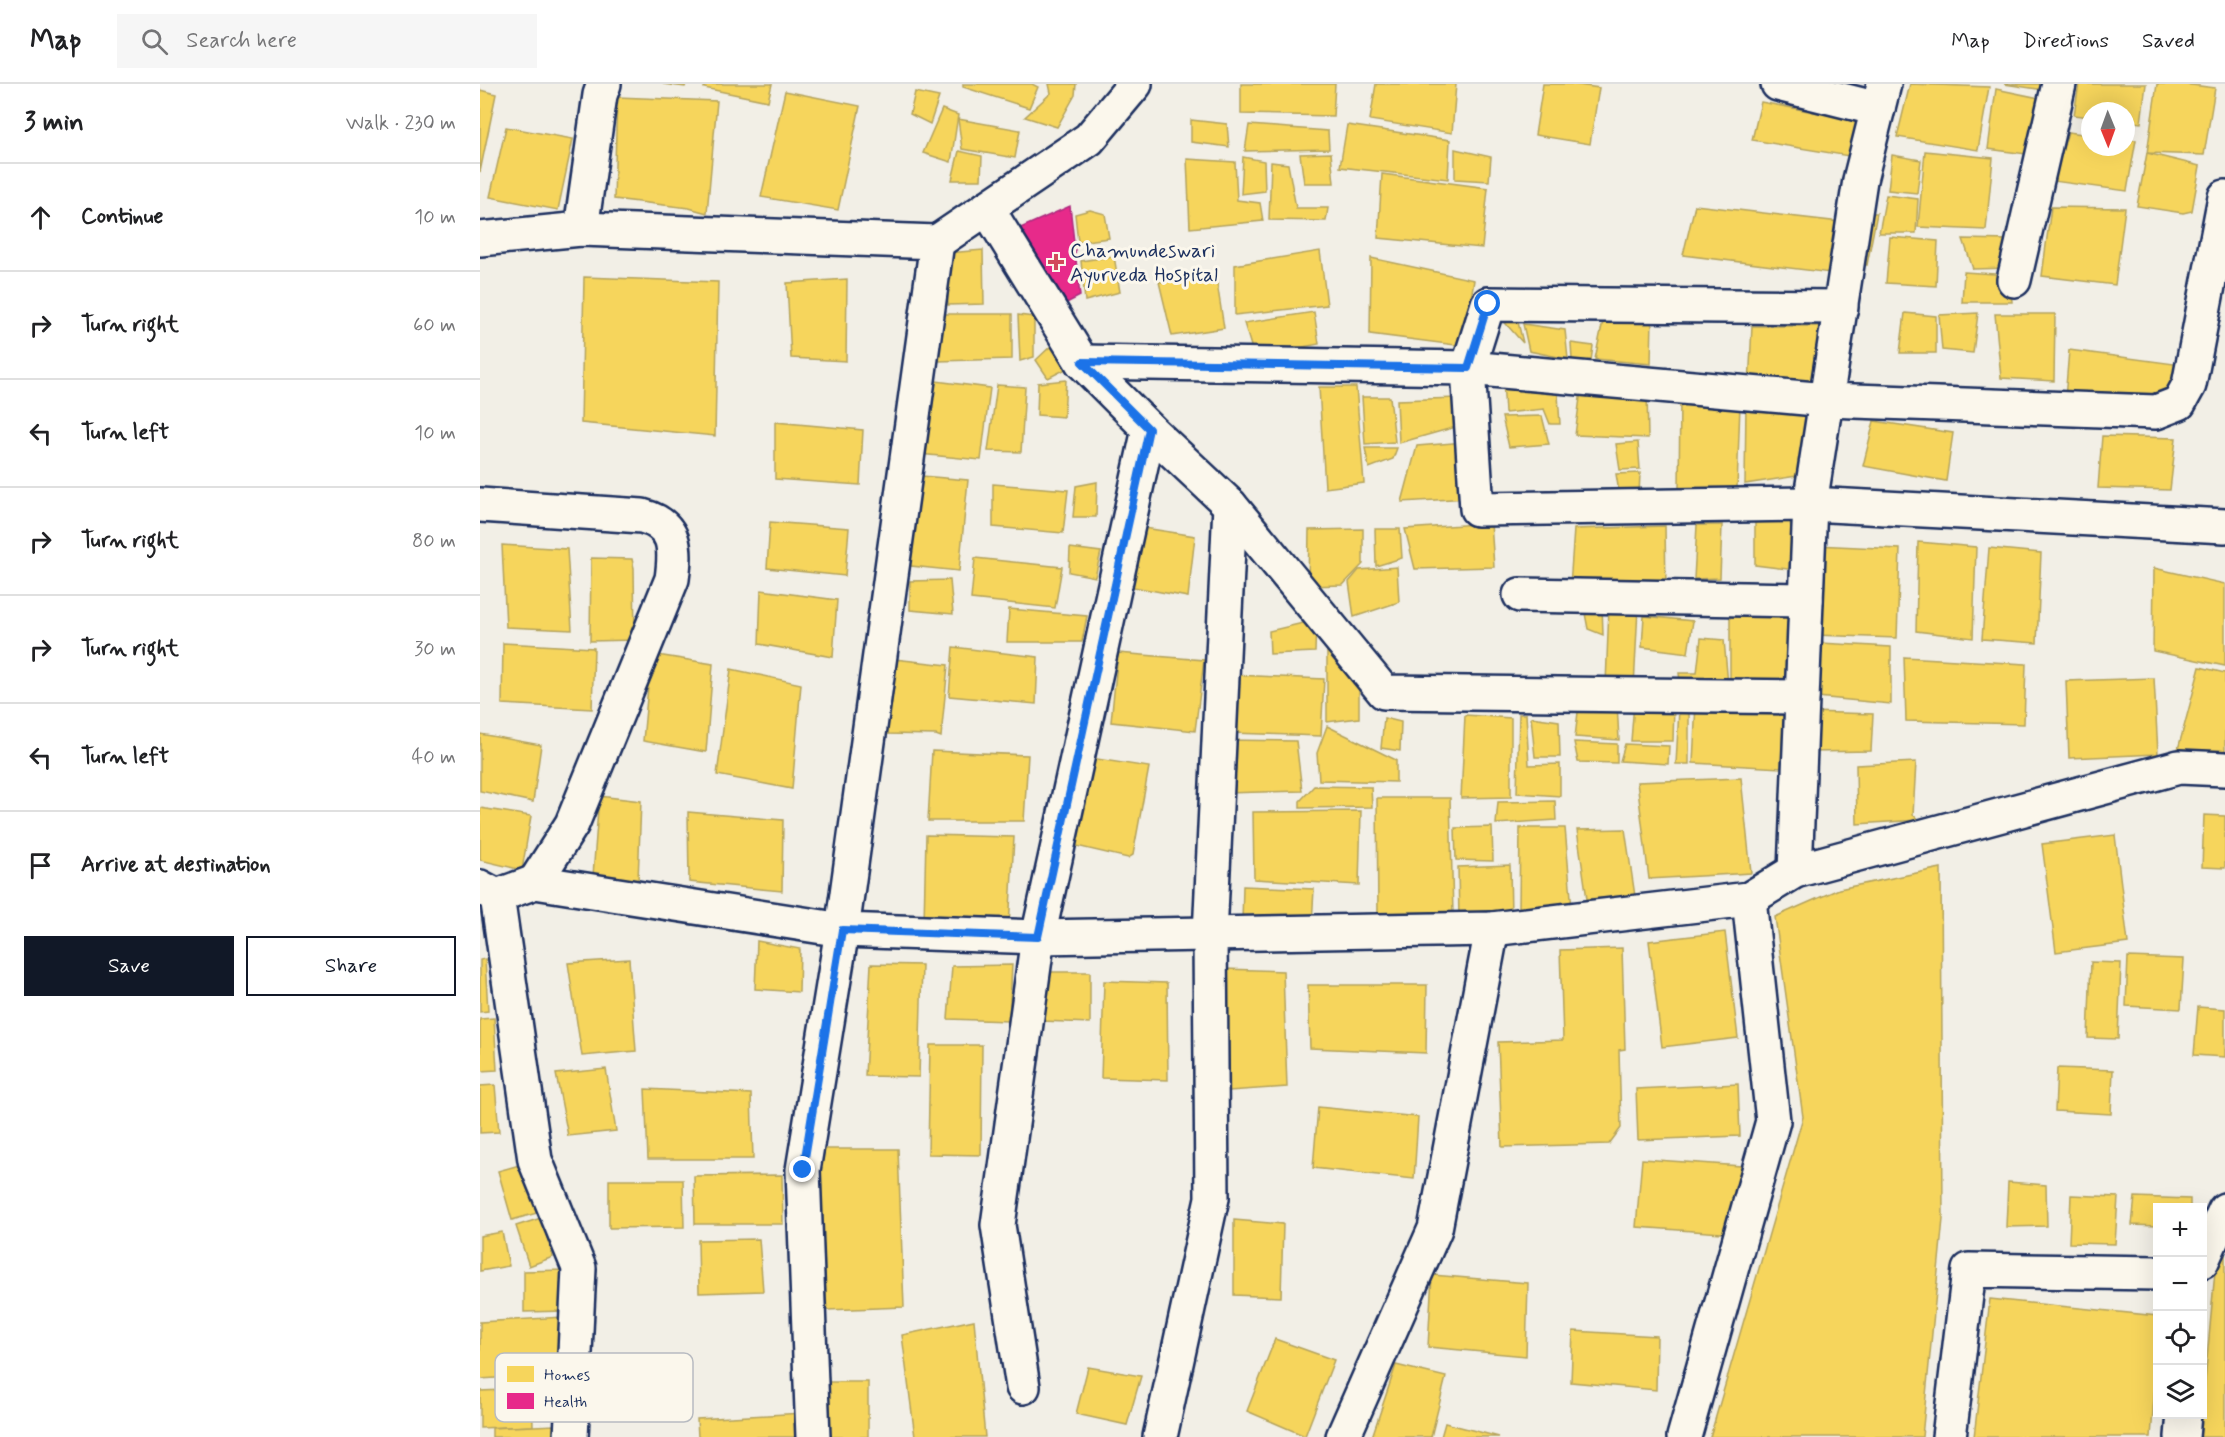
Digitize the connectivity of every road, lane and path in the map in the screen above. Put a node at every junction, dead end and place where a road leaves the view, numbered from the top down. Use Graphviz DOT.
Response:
graph roads {
  1 [pos="604,84"];
  2 [pos="1135,84"];
  3 [pos="1778,84"];
  4 [pos="2059,84"];
  5 [pos="1881,97"];
  6 [pos="2225,197"];
  7 [pos="987,208"];
  8 [pos="581,229"];
  9 [pos="480,239"];
  10 [pos="937,242"];
  11 [pos="2014,280"];
  12 [pos="1840,307"];
  13 [pos="1082,362"];
  14 [pos="1468,368"];
  15 [pos="1827,400"];
  16 [pos="1149,429"];
  17 [pos="1810,504"];
  18 [pos="1230,505"];
  19 [pos="480,506"];
  20 [pos="2225,526"];
  21 [pos="1520,595"];
  22 [pos="1806,600"];
  23 [pos="1802,697"];
  24 [pos="2225,769"];
  25 [pos="1795,871"];
  26 [pos="535,882"];
  27 [pos="489,892"];
  28 [pos="1749,899"];
  29 [pos="1492,929"];
  30 [pos="842,930"];
  31 [pos="1210,935"];
  32 [pos="1038,937"];
  33 [pos="2225,1210"];
  34 [pos="2204,1257"];
  35 [pos="2153,1273"];
  36 [pos="575,1353"];
  37 [pos="1023,1387"];
  38 [pos="2184,1419"];
  39 [pos="572,1422"];
  40 [pos="571,1437"];
  41 [pos="813,1437"];
  42 [pos="1160,1437"];
  43 [pos="1343,1437"];
  44 [pos="1684,1437"];
  45 [pos="1949,1437"];
  46 [pos="2182,1437"];
  1 -- 8 [label="street"];
  2 -- 7 [label="street"];
  3 -- 5 [label="street"];
  4 -- 11 [label="street"];
  5 -- 12 [label="street"];
  6 -- 15 [label="street"];
  7 -- 10 [label="street"];
  7 -- 13 [label="street"];
  8 -- 9 [label="street"];
  8 -- 10 [label="street"];
  10 -- 30 [label="street"];
  12 -- 14 [label="street"];
  12 -- 15 [label="street"];
  13 -- 14 [label="street"];
  13 -- 16 [label="street"];
  14 -- 15 [label="street"];
  14 -- 17 [label="street"];
  15 -- 17 [label="street"];
  16 -- 18 [label="street"];
  16 -- 32 [label="street"];
  17 -- 20 [label="street"];
  17 -- 22 [label="street"];
  18 -- 23 [label="street"];
  18 -- 31 [label="street"];
  19 -- 26 [label="street"];
  21 -- 22 [label="street"];
  22 -- 23 [label="street"];
  23 -- 25 [label="street"];
  24 -- 25 [label="street"];
  25 -- 28 [label="street"];
  26 -- 27 [label="street"];
  26 -- 30 [label="street"];
  27 -- 36 [label="street"];
  28 -- 29 [label="street"];
  28 -- 44 [label="street"];
  29 -- 31 [label="street"];
  29 -- 43 [label="street"];
  30 -- 32 [label="street"];
  30 -- 41 [label="street"];
  31 -- 32 [label="street"];
  31 -- 42 [label="street"];
  32 -- 37 [label="street"];
  33 -- 34 [label="street"];
  35 -- 45 [label="street"];
  38 -- 46 [label="street"];
  39 -- 40 [label="street"];
}
